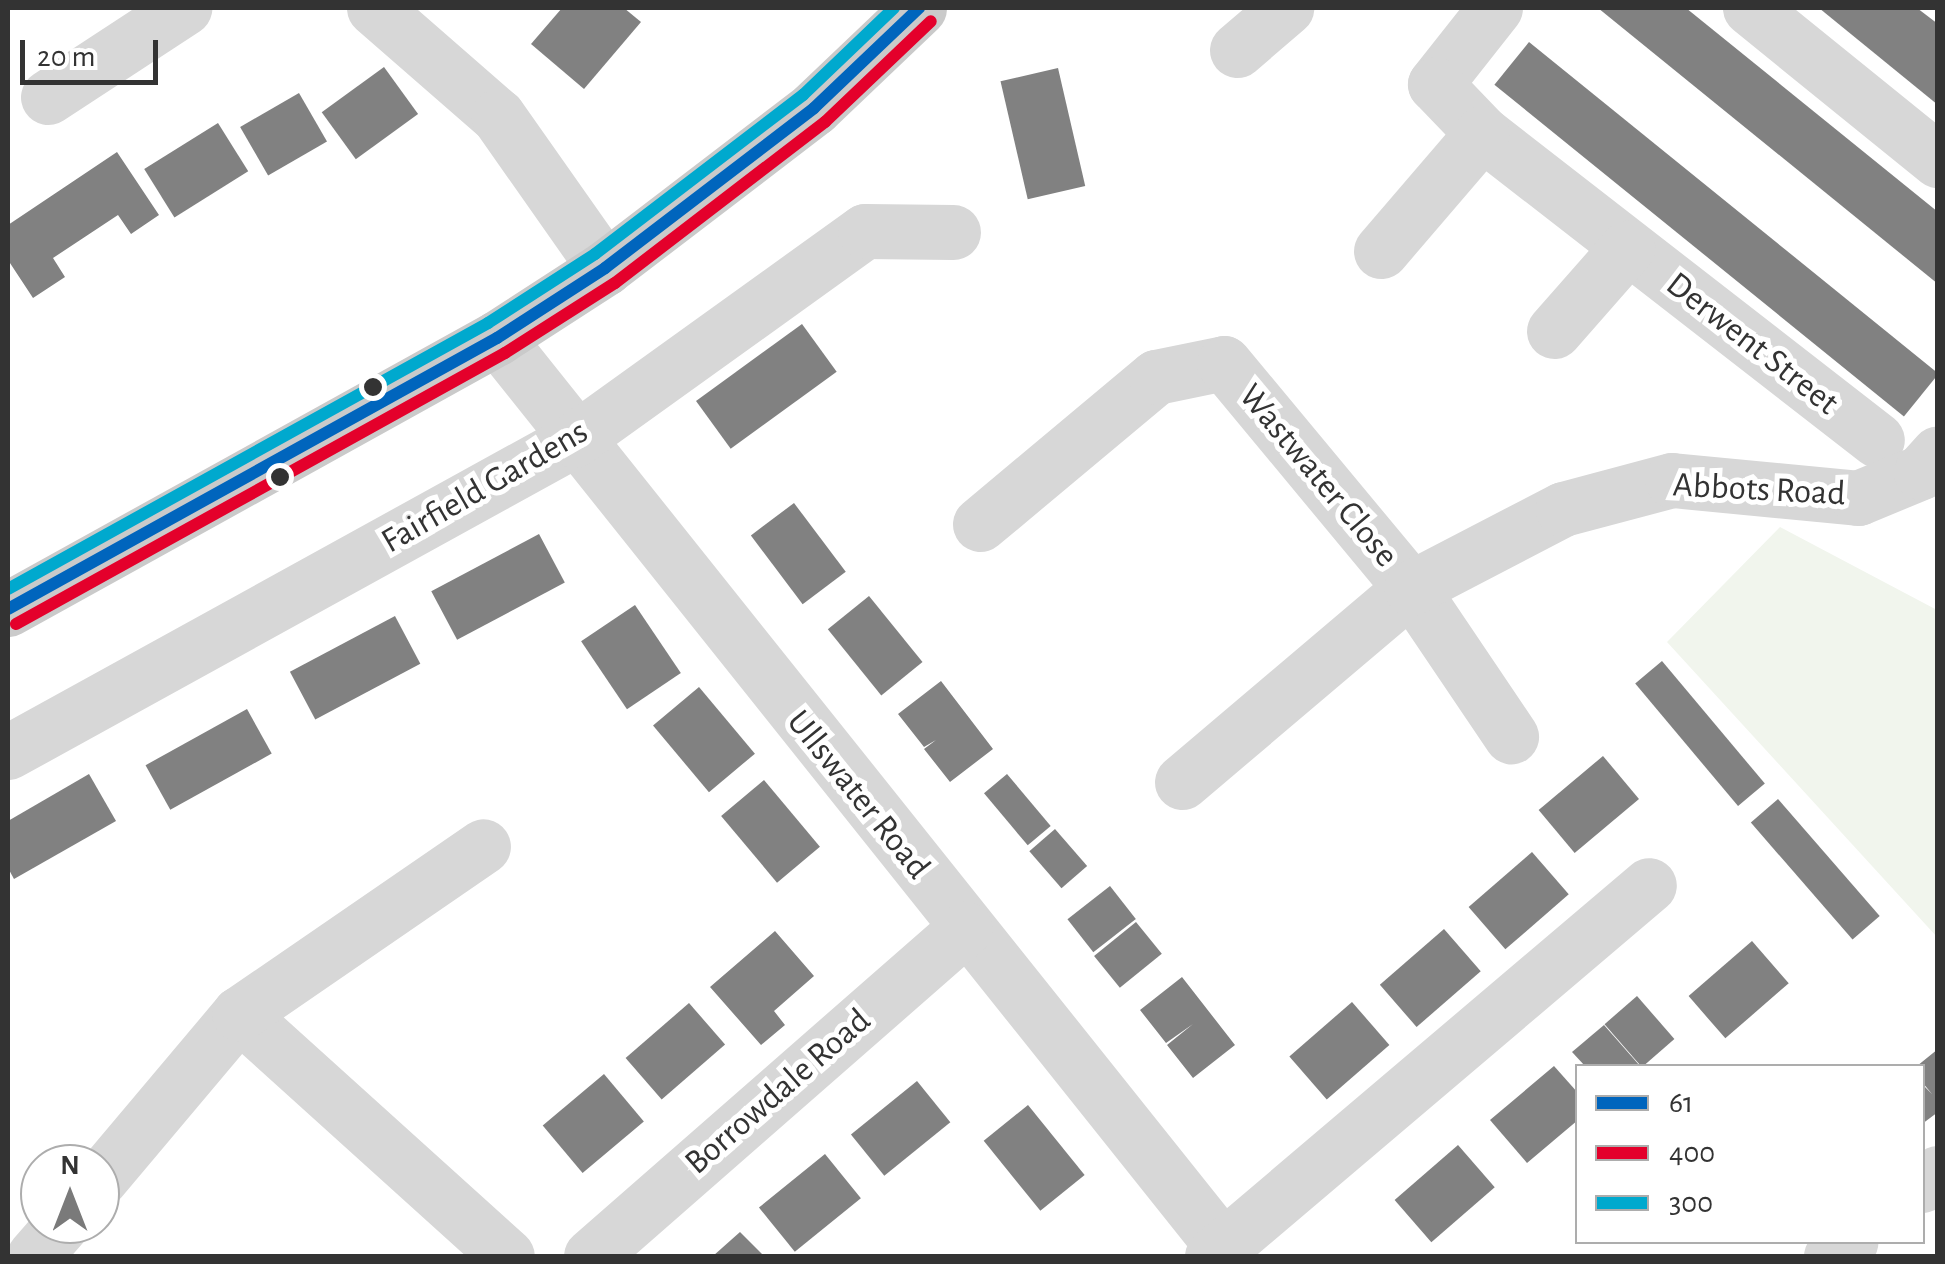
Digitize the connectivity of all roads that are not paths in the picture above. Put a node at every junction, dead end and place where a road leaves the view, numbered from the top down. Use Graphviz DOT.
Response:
graph roads {
  1 [pos="184,8"];
  2 [pos="374,8"];
  3 [pos="919,8"];
  4 [pos="1286,8"];
  5 [pos="1496,8"];
  6 [pos="1750,8"];
  7 [pos="1237,50"];
  8 [pos="48,97"];
  9 [pos="1482,133"];
  10 [pos="1938,160"];
  11 [pos="953,232"];
  12 [pos="1628,248"];
  13 [pos="1380,251"];
  14 [pos="605,268"];
  15 [pos="1554,331"];
  16 [pos="497,338"];
  17 [pos="574,440"];
  18 [pos="1876,440"];
  19 [pos="1938,453"];
  20 [pos="980,524"];
  21 [pos="1410,588"];
  22 [pos="8,609"];
  23 [pos="1511,736"];
  24 [pos="8,752"];
  25 [pos="1182,782"];
  26 [pos="484,846"];
  27 [pos="1649,885"];
  28 [pos="965,928"];
  29 [pos="239,1014"];
  30 [pos="120,1155"];
  31 [pos="1221,1254"];
  32 [pos="507,1256"];
  33 [pos="591,1256"];
  1 -- 8 [label="street"];
  2 -- 14 [label="street"];
  3 -- 14 [label="main road"];
  4 -- 7 [label="street"];
  5 -- 9 [label="street, Derwent Street"];
  6 -- 10 [label="street"];
  9 -- 12 [label="street, Derwent Street"];
  9 -- 13 [label="street"];
  11 -- 17 [label="street, Fairfield Gardens"];
  12 -- 15 [label="street"];
  12 -- 18 [label="street, Derwent Street"];
  14 -- 16 [label="main road"];
  16 -- 17 [label="street, Ullswater Road"];
  16 -- 22 [label="main road"];
  17 -- 24 [label="street, Fairfield Gardens"];
  17 -- 28 [label="street, Ullswater Road"];
  19 -- 21 [label="street, Abbots Road"];
  20 -- 21 [label="street, Wastwater Close"];
  21 -- 23 [label="street"];
  21 -- 25 [label="street, Abbots Road"];
  26 -- 29 [label="street"];
  27 -- 31 [label="street, Ullswater Road"];
  28 -- 31 [label="street, Ullswater Road"];
  28 -- 33 [label="street, Borrowdale Road"];
  29 -- 30 [label="street"];
  29 -- 32 [label="street"];
}
